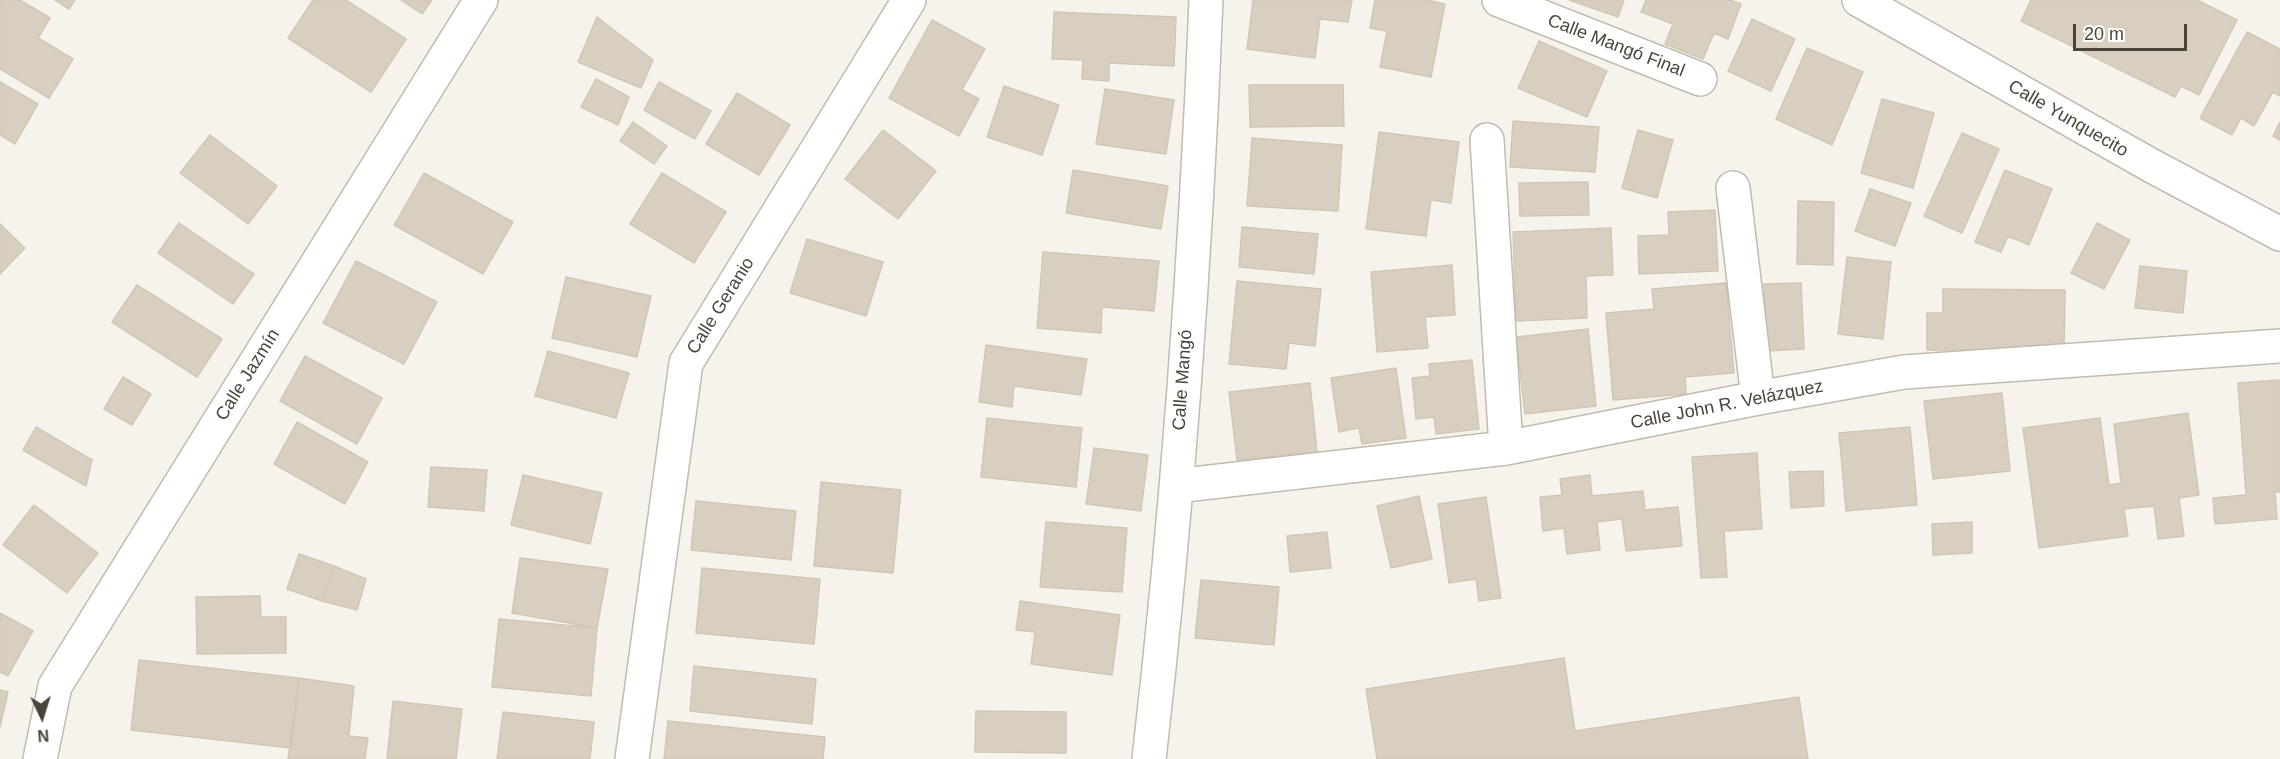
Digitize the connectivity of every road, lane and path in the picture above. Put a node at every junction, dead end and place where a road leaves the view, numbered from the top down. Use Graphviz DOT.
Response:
graph roads {
  1 [pos="481,0"];
  2 [pos="909,0"];
  3 [pos="1206,0"];
  4 [pos="1499,0"];
  5 [pos="1858,0"];
  6 [pos="1700,79"];
  7 [pos="1487,140"];
  8 [pos="1733,188"];
  9 [pos="2280,234"];
  10 [pos="2280,346"];
  11 [pos="1758,398"];
  12 [pos="1506,448"];
  13 [pos="1176,486"];
  14 [pos="40,759"];
  15 [pos="632,759"];
  16 [pos="1149,759"];
  1 -- 14 [label="street, Calle Jazmín"];
  2 -- 15 [label="street, Calle Geranio"];
  3 -- 13 [label="street, Calle Mangó"];
  4 -- 6 [label="street, Calle Mangó Final"];
  5 -- 9 [label="street, Calle Yunquecito"];
  7 -- 12 [label="street"];
  8 -- 11 [label="street"];
  10 -- 11 [label="street, Calle John R. Velázquez"];
  11 -- 12 [label="street, Calle John R. Velázquez"];
  12 -- 13 [label="street, Calle John R. Velázquez"];
  13 -- 16 [label="street, Calle Mangó"];
}
